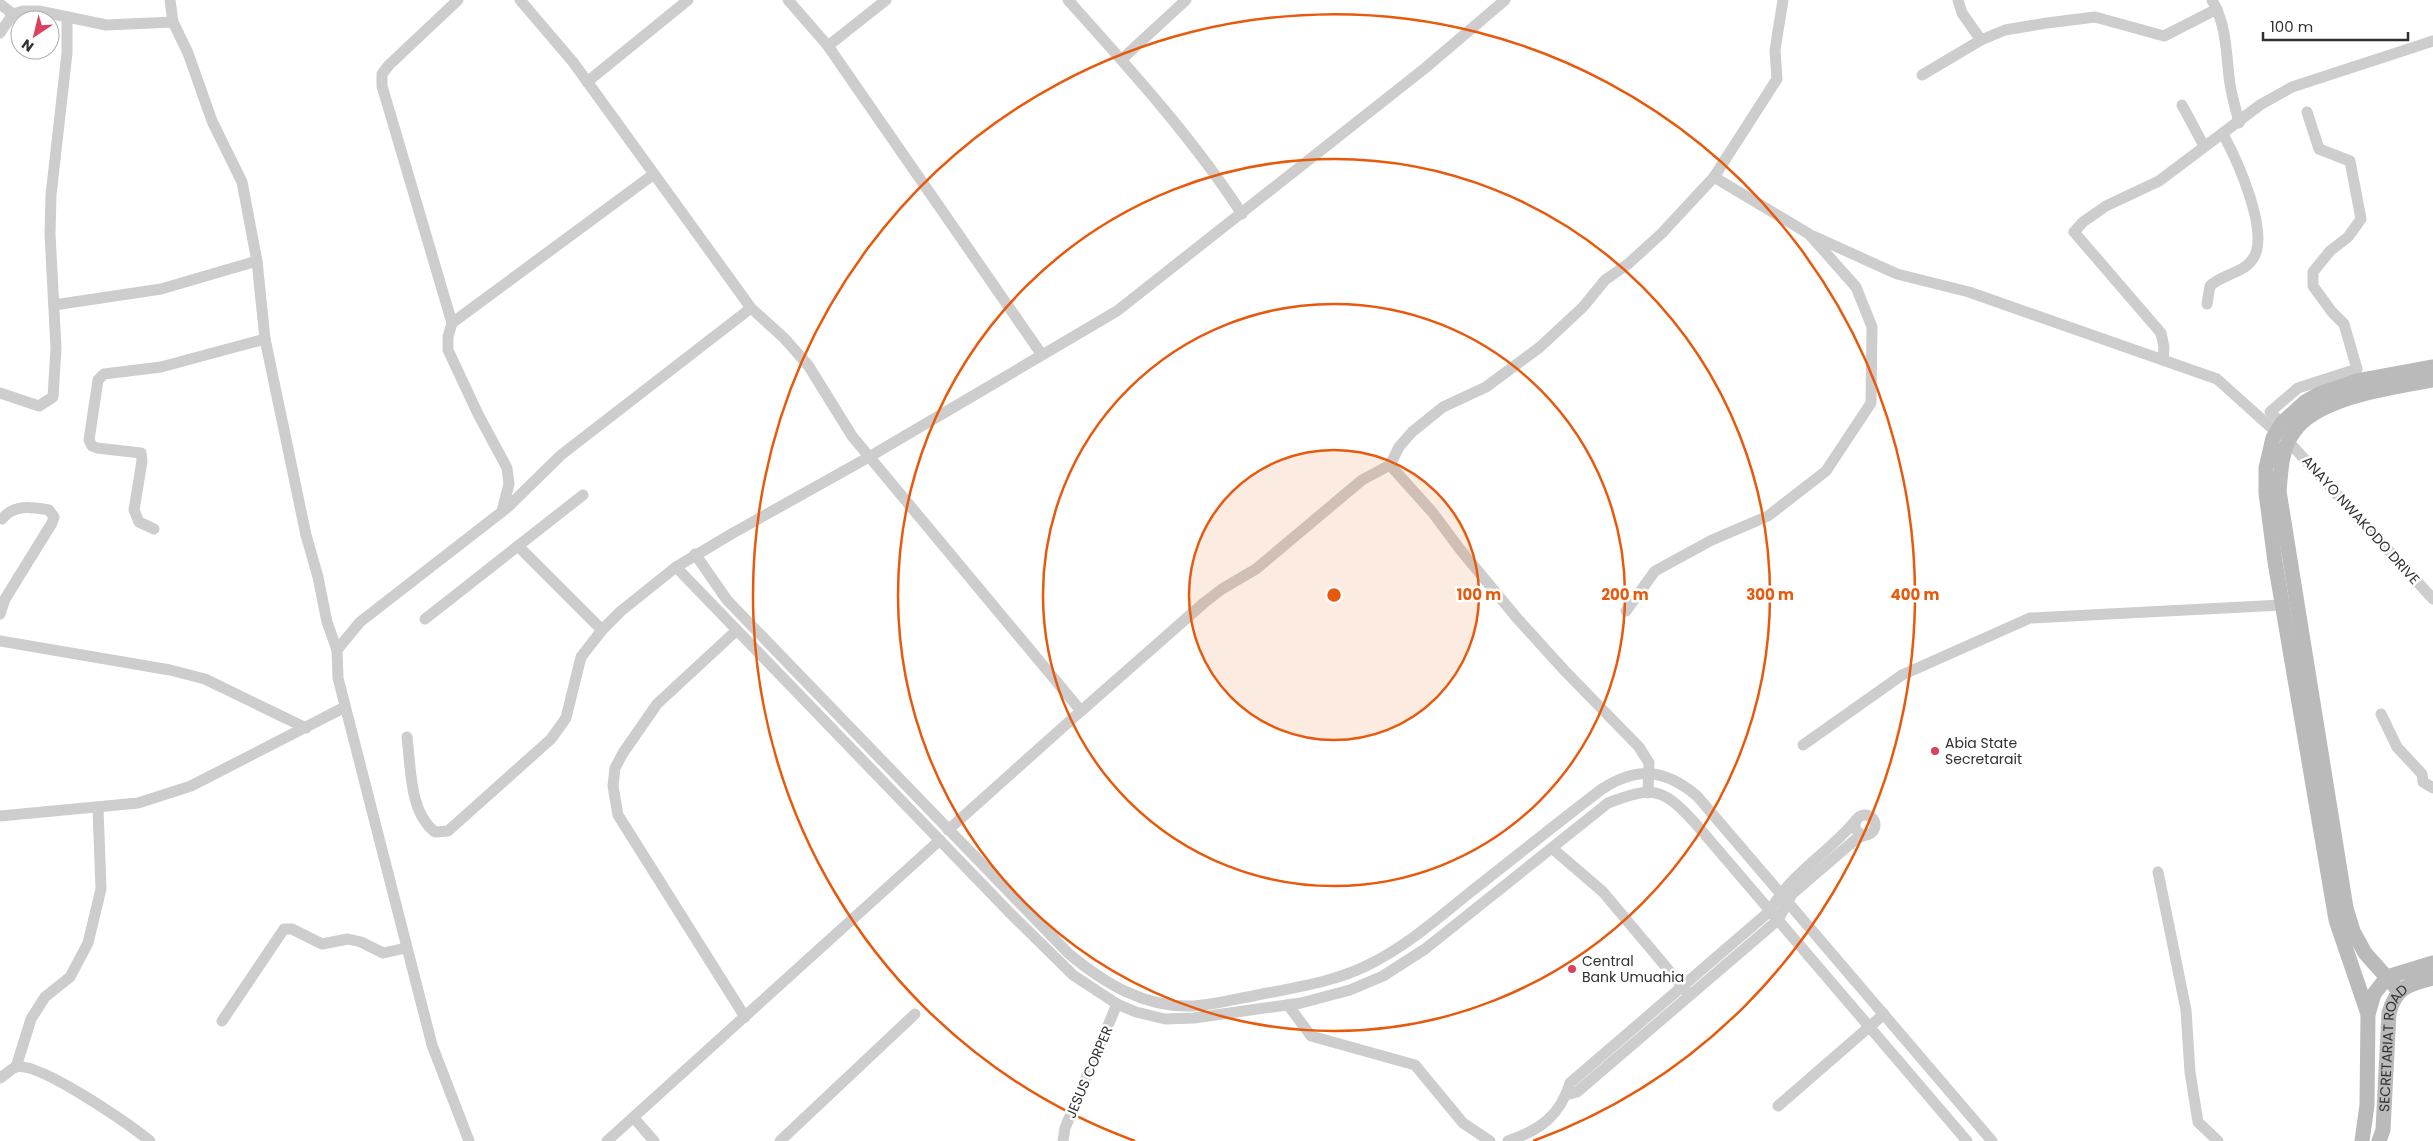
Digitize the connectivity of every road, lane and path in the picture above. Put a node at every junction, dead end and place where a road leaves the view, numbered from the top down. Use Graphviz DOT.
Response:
graph roads {
  1 [pos="170,0"];
  2 [pos="458,0"];
  3 [pos="520,0"];
  4 [pos="688,0"];
  5 [pos="788,0"];
  6 [pos="886,0"];
  7 [pos="1068,0"];
  8 [pos="1186,0"];
  9 [pos="1505,0"];
  10 [pos="1783,0"];
  11 [pos="1958,0"];
  12 [pos="0,4"];
  13 [pos="2215,5"];
  14 [pos="10,12"];
  15 [pos="60,16"];
  16 [pos="67,17"];
  17 [pos="10,18"];
  18 [pos="173,22"];
  19 [pos="0,33"];
  20 [pos="1981,40"];
  21 [pos="2433,41"];
  22 [pos="828,46"];
  23 [pos="1122,60"];
  24 [pos="1922,75"];
  25 [pos="587,82"];
  26 [pos="2182,105"];
  27 [pos="2307,112"];
  28 [pos="2239,123"];
  29 [pos="2223,134"];
  30 [pos="2204,146"];
  31 [pos="654,174"];
  32 [pos="1714,177"];
  33 [pos="1242,214"];
  34 [pos="1809,234"];
  35 [pos="258,261"];
  36 [pos="2207,304"];
  37 [pos="54,306"];
  38 [pos="751,308"];
  39 [pos="452,323"];
  40 [pos="265,339"];
  41 [pos="1042,355"];
  42 [pos="2163,360"];
  43 [pos="2433,367"];
  44 [pos="2433,380"];
  45 [pos="0,393"];
  46 [pos="2282,432"];
  47 [pos="869,457"];
  48 [pos="1390,465"];
  49 [pos="583,495"];
  50 [pos="502,511"];
  51 [pos="2,519"];
  52 [pos="154,529"];
  53 [pos="518,546"];
  54 [pos="695,554"];
  55 [pos="676,567"];
  56 [pos="2433,599"];
  57 [pos="2282,605"];
  58 [pos="1626,611"];
  59 [pos="0,614"];
  60 [pos="426,619"];
  61 [pos="602,630"];
  62 [pos="737,630"];
  63 [pos="0,641"];
  64 [pos="337,650"];
  65 [pos="819,695"];
  66 [pos="809,705"];
  67 [pos="346,707"];
  68 [pos="1081,711"];
  69 [pos="2381,714"];
  70 [pos="306,728"];
  71 [pos="407,737"];
  72 [pos="1803,745"];
  73 [pos="1649,774"];
  74 [pos="2433,788"];
  75 [pos="1648,793"];
  76 [pos="98,808"];
  77 [pos="0,816"];
  78 [pos="1856,820"];
  79 [pos="948,830"];
  80 [pos="1868,834"];
  81 [pos="940,840"];
  82 [pos="1552,848"];
  83 [pos="2158,872"];
  84 [pos="1784,897"];
  85 [pos="1024,908"];
  86 [pos="1770,911"];
  87 [pos="1015,917"];
  88 [pos="1778,920"];
  89 [pos="2344,940"];
  90 [pos="406,948"];
  91 [pos="2365,953"];
  92 [pos="2433,962"];
  93 [pos="2387,977"];
  94 [pos="2433,978"];
  95 [pos="1686,991"];
  96 [pos="2399,991"];
  97 [pos="1117,1004"];
  98 [pos="1288,1005"];
  99 [pos="915,1014"];
  100 [pos="1884,1014"];
  101 [pos="2368,1014"];
  102 [pos="745,1017"];
  103 [pos="222,1020"];
  104 [pos="1870,1026"];
  105 [pos="16,1067"];
  106 [pos="0,1078"];
  107 [pos="1778,1106"];
  108 [pos="634,1118"];
  109 [pos="150,1141"];
  110 [pos="468,1141"];
  111 [pos="607,1141"];
  112 [pos="654,1141"];
  113 [pos="780,1141"];
  114 [pos="1063,1141"];
  115 [pos="1488,1141"];
  116 [pos="1508,1141"];
  117 [pos="1968,1141"];
  118 [pos="1992,1141"];
  119 [pos="2218,1141"];
  120 [pos="2362,1141"];
  121 [pos="2379,1141"];
  1 -- 18 [label="street"];
  2 -- 39 [label="street"];
  3 -- 25 [label="street"];
  4 -- 25 [label="street"];
  5 -- 22 [label="street"];
  6 -- 22 [label="street"];
  7 -- 23 [label="street"];
  8 -- 23 [label="street"];
  9 -- 33 [label="street"];
  10 -- 32 [label="street"];
  11 -- 20 [label="street"];
  12 -- 14 [label="street"];
  13 -- 20 [label="street"];
  13 -- 28 [label="street"];
  15 -- 16 [label="street"];
  16 -- 18 [label="street"];
  16 -- 37 [label="street"];
  17 -- 19 [label="street"];
  18 -- 35 [label="street"];
  20 -- 24 [label="street"];
  21 -- 28 [label="street"];
  22 -- 41 [label="street"];
  23 -- 33 [label="street"];
  25 -- 31 [label="street"];
  26 -- 30 [label="street"];
  27 -- 46 [label="street"];
  28 -- 29 [label="street"];
  29 -- 30 [label="street"];
  29 -- 36 [label="street"];
  30 -- 42 [label="street"];
  31 -- 38 [label="street"];
  31 -- 39 [label="street"];
  32 -- 34 [label="street"];
  32 -- 48 [label="street"];
  33 -- 41 [label="street"];
  34 -- 42 [label="street, ANAYO NWAKODO DRIVE"];
  34 -- 58 [label="street"];
  35 -- 37 [label="street"];
  35 -- 40 [label="street"];
  37 -- 45 [label="street"];
  38 -- 47 [label="street"];
  38 -- 50 [label="street"];
  39 -- 50 [label="street"];
  40 -- 52 [label="street"];
  40 -- 64 [label="street"];
  41 -- 47 [label="street"];
  42 -- 46 [label="street, ANAYO NWAKODO DRIVE"];
  43 -- 46 [label="street"];
  44 -- 46 [label="street"];
  46 -- 56 [label="street, ANAYO NWAKODO DRIVE"];
  46 -- 57 [label="street"];
  46 -- 91 [label="street"];
  47 -- 54 [label="street"];
  47 -- 68 [label="street"];
  48 -- 68 [label="street"];
  48 -- 73 [label="street"];
  49 -- 53 [label="street"];
  50 -- 64 [label="street"];
  51 -- 59 [label="street"];
  53 -- 60 [label="street"];
  53 -- 61 [label="street"];
  54 -- 55 [label="street"];
  54 -- 65 [label="street"];
  55 -- 61 [label="street"];
  55 -- 62 [label="street"];
  57 -- 72 [label="street"];
  57 -- 89 [label="street"];
  61 -- 71 [label="street"];
  62 -- 66 [label="street"];
  62 -- 102 [label="street"];
  63 -- 70 [label="street"];
  64 -- 67 [label="street"];
  65 -- 66 [label="street"];
  65 -- 79 [label="street"];
  66 -- 81 [label="street"];
  67 -- 70 [label="street"];
  67 -- 90 [label="street"];
  68 -- 79 [label="street"];
  69 -- 74 [label="street"];
  70 -- 76 [label="street"];
  73 -- 75 [label="street"];
  73 -- 84 [label="street"];
  73 -- 85 [label="street"];
  75 -- 82 [label="street"];
  75 -- 86 [label="street"];
  76 -- 77 [label="street"];
  76 -- 105 [label="street"];
  78 -- 80 [label="street"];
  78 -- 80 [label="street"];
  78 -- 84 [label="street"];
  79 -- 85 [label="street"];
  80 -- 84 [label="street"];
  81 -- 87 [label="street"];
  81 -- 102 [label="street"];
  82 -- 95 [label="street"];
  82 -- 98 [label="street"];
  83 -- 119 [label="street"];
  84 -- 86 [label="street"];
  84 -- 88 [label="street"];
  84 -- 100 [label="street"];
  85 -- 87 [label="street"];
  86 -- 88 [label="street"];
  86 -- 95 [label="street"];
  87 -- 97 [label="street"];
  88 -- 95 [label="street"];
  88 -- 104 [label="street"];
  89 -- 91 [label="street"];
  89 -- 101 [label="street"];
  90 -- 103 [label="street"];
  90 -- 110 [label="street"];
  91 -- 93 [label="street"];
  92 -- 93 [label="street"];
  93 -- 96 [label="street"];
  93 -- 101 [label="street"];
  94 -- 96 [label="street, SECRETARIAT ROAD"];
  95 -- 116 [label="street"];
  96 -- 121 [label="street, SECRETARIAT ROAD"];
  97 -- 98 [label="street"];
  97 -- 114 [label="street, JESUS CORPER"];
  98 -- 115 [label="street"];
  99 -- 113 [label="street"];
  100 -- 104 [label="street"];
  100 -- 118 [label="street"];
  101 -- 120 [label="street, SECRETARIAT ROAD"];
  102 -- 108 [label="street"];
  104 -- 107 [label="street"];
  104 -- 117 [label="street"];
  105 -- 106 [label="street"];
  105 -- 109 [label="street"];
  108 -- 111 [label="street"];
  108 -- 112 [label="street"];
}
